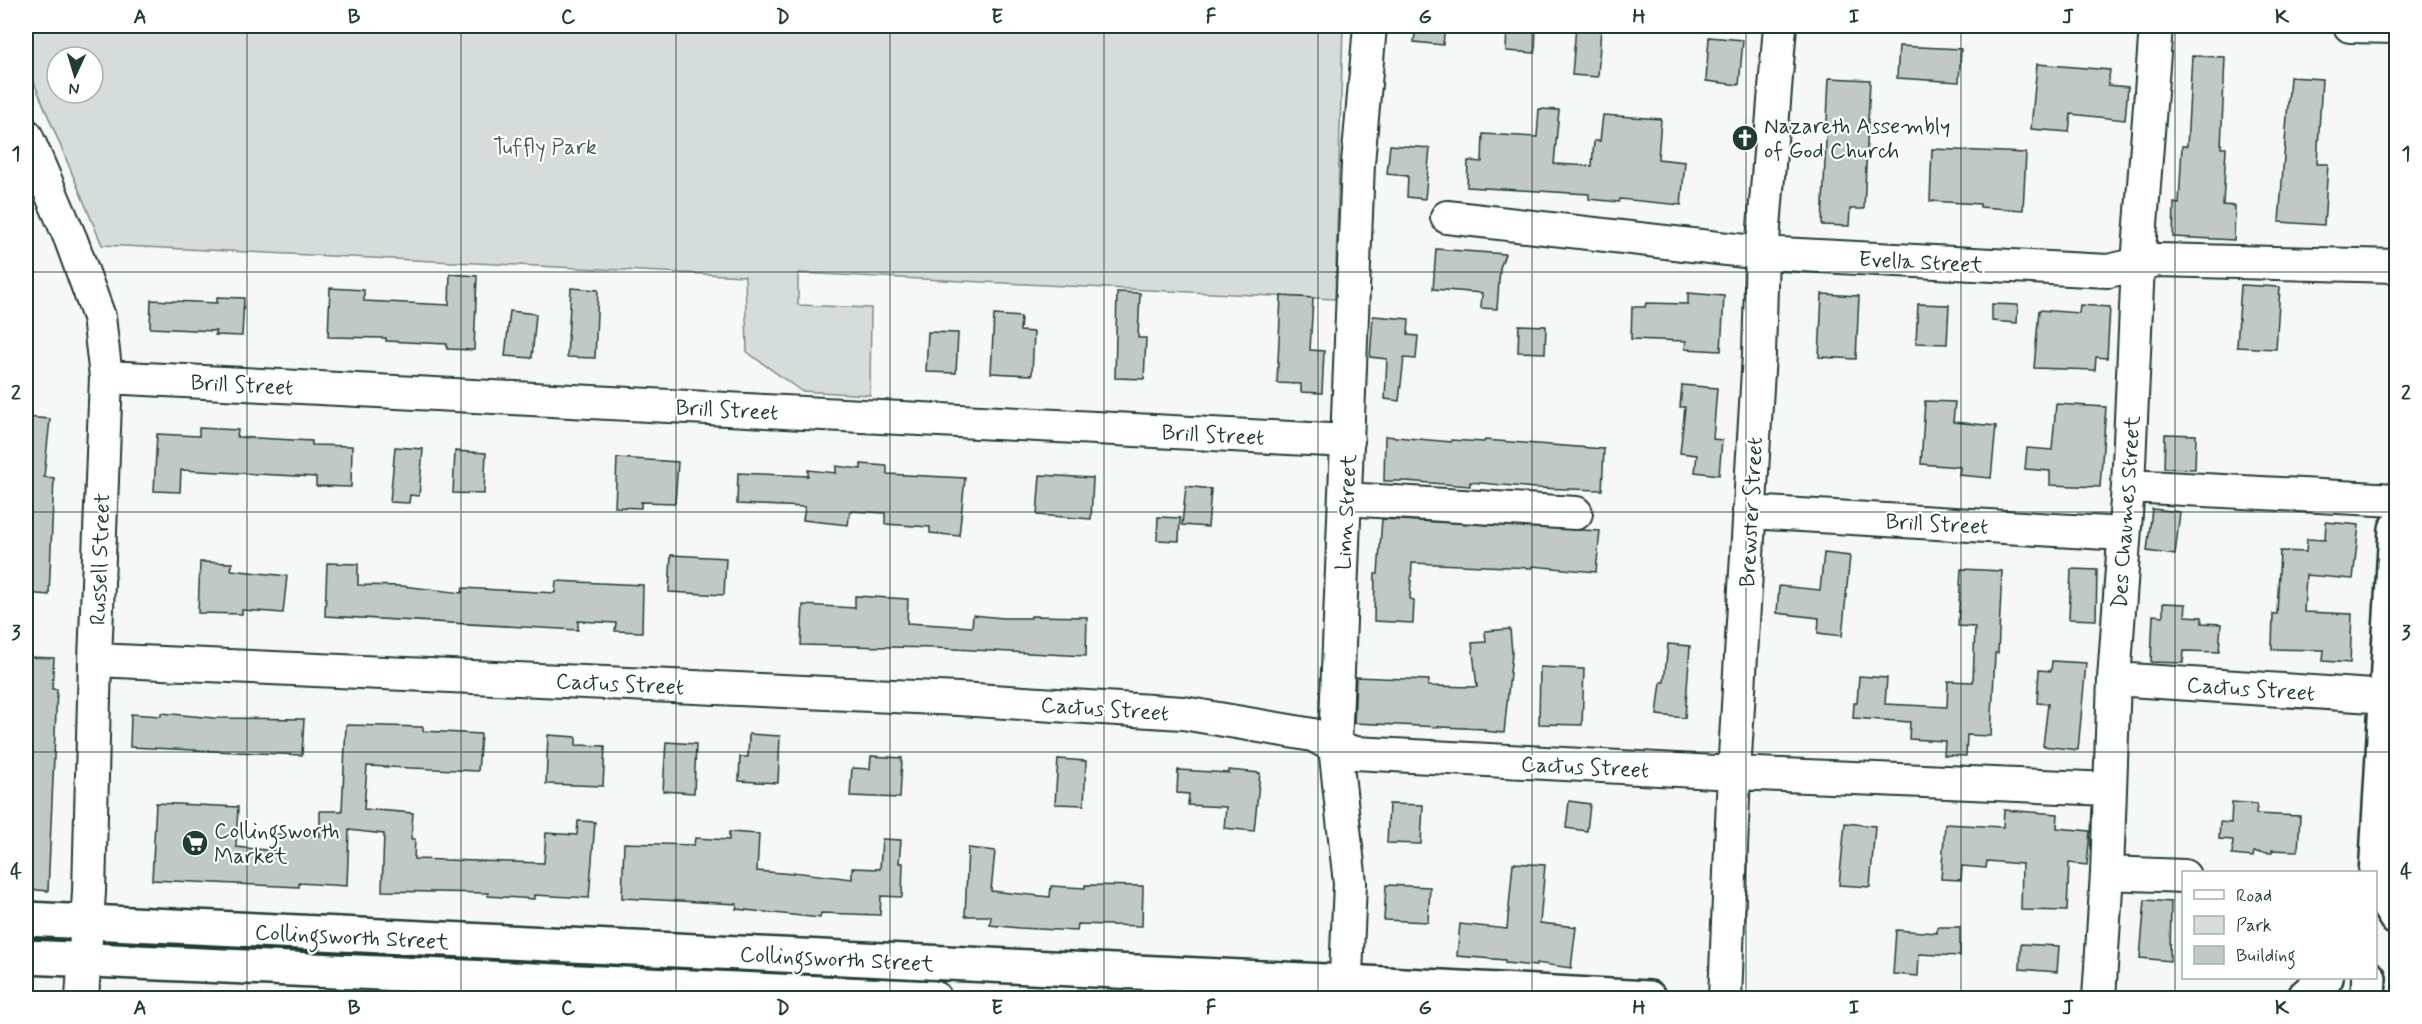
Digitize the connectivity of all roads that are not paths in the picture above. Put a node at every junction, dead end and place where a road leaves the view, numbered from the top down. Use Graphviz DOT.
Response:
graph roads {
  1 [pos="1370,26"];
  2 [pos="1780,26"];
  3 [pos="2156,26"];
  4 [pos="2350,26"];
  5 [pos="2397,27"];
  6 [pos="26,135"];
  7 [pos="1447,217"];
  8 [pos="1762,253"];
  9 [pos="2138,264"];
  10 [pos="2397,266"];
  11 [pos="106,377"];
  12 [pos="1348,441"];
  13 [pos="2128,486"];
  14 [pos="1345,499"];
  15 [pos="2397,500"];
  16 [pos="1749,512"];
  17 [pos="1576,513"];
  18 [pos="2397,529"];
  19 [pos="2124,534"];
  20 [pos="95,660"];
  21 [pos="2114,679"];
  22 [pos="2388,697"];
  23 [pos="1335,747"];
  24 [pos="1734,773"];
  25 [pos="2110,789"];
  26 [pos="2376,871"];
  27 [pos="2107,873"];
  28 [pos="2182,876"];
  29 [pos="2377,888"];
  30 [pos="2397,918"];
  31 [pos="26,919"];
  32 [pos="88,923"];
  33 [pos="26,957"];
  34 [pos="85,960"];
  35 [pos="2325,979"];
  36 [pos="2369,979"];
  37 [pos="1345,990"];
  38 [pos="82,999"];
  39 [pos="934,999"];
  40 [pos="1649,999"];
  41 [pos="1725,999"];
  42 [pos="2099,999"];
  43 [pos="2303,999"];
  44 [pos="2368,999"];
  1 -- 12 [label="street, Linn Street"];
  2 -- 8 [label="street, Brewster Street"];
  3 -- 9 [label="street, Des Chaumes Street"];
  4 -- 5 [label="street"];
  6 -- 11 [label="street, Russell Street"];
  7 -- 8 [label="street, Evella Street"];
  8 -- 9 [label="street, Evella Street"];
  8 -- 16 [label="street, Brewster Street"];
  9 -- 10 [label="street, Evella Street"];
  9 -- 13 [label="street, Des Chaumes Street"];
  11 -- 12 [label="street, Brill Street"];
  11 -- 20 [label="street, Russell Street"];
  12 -- 14 [label="street, Linn Street"];
  13 -- 15 [label="street"];
  13 -- 19 [label="street, Des Chaumes Street"];
  14 -- 17 [label="street"];
  14 -- 23 [label="street, Linn Street"];
  16 -- 19 [label="street, Brill Street"];
  16 -- 24 [label="street, Brewster Street"];
  18 -- 22 [label="main road"];
  19 -- 21 [label="street, Des Chaumes Street"];
  20 -- 23 [label="street, Cactus Street"];
  20 -- 32 [label="street, Russell Street"];
  21 -- 22 [label="street, Cactus Street"];
  21 -- 25 [label="street, Des Chaumes Street"];
  22 -- 26 [label="main road"];
  23 -- 24 [label="street, Cactus Street"];
  23 -- 37 [label="street, Linn Street"];
  24 -- 25 [label="street, Cactus Street"];
  24 -- 41 [label="street, Brewster Street"];
  25 -- 27 [label="street, Des Chaumes Street"];
  27 -- 28 [label="street"];
  27 -- 42 [label="street, Des Chaumes Street"];
  29 -- 30 [label="main road"];
  31 -- 32 [label="main road, Collingsworth Street"];
  32 -- 34 [label="street, Russell Street"];
  32 -- 37 [label="main road, Collingsworth Street"];
  33 -- 34 [label="main road, Collingsworth Street"];
  34 -- 38 [label="street, Russell Street"];
  34 -- 39 [label="main road, Collingsworth Street"];
  35 -- 43 [label="main road"];
  36 -- 44 [label="main road"];
  37 -- 40 [label="main road, Collingsworth Street"];
}
